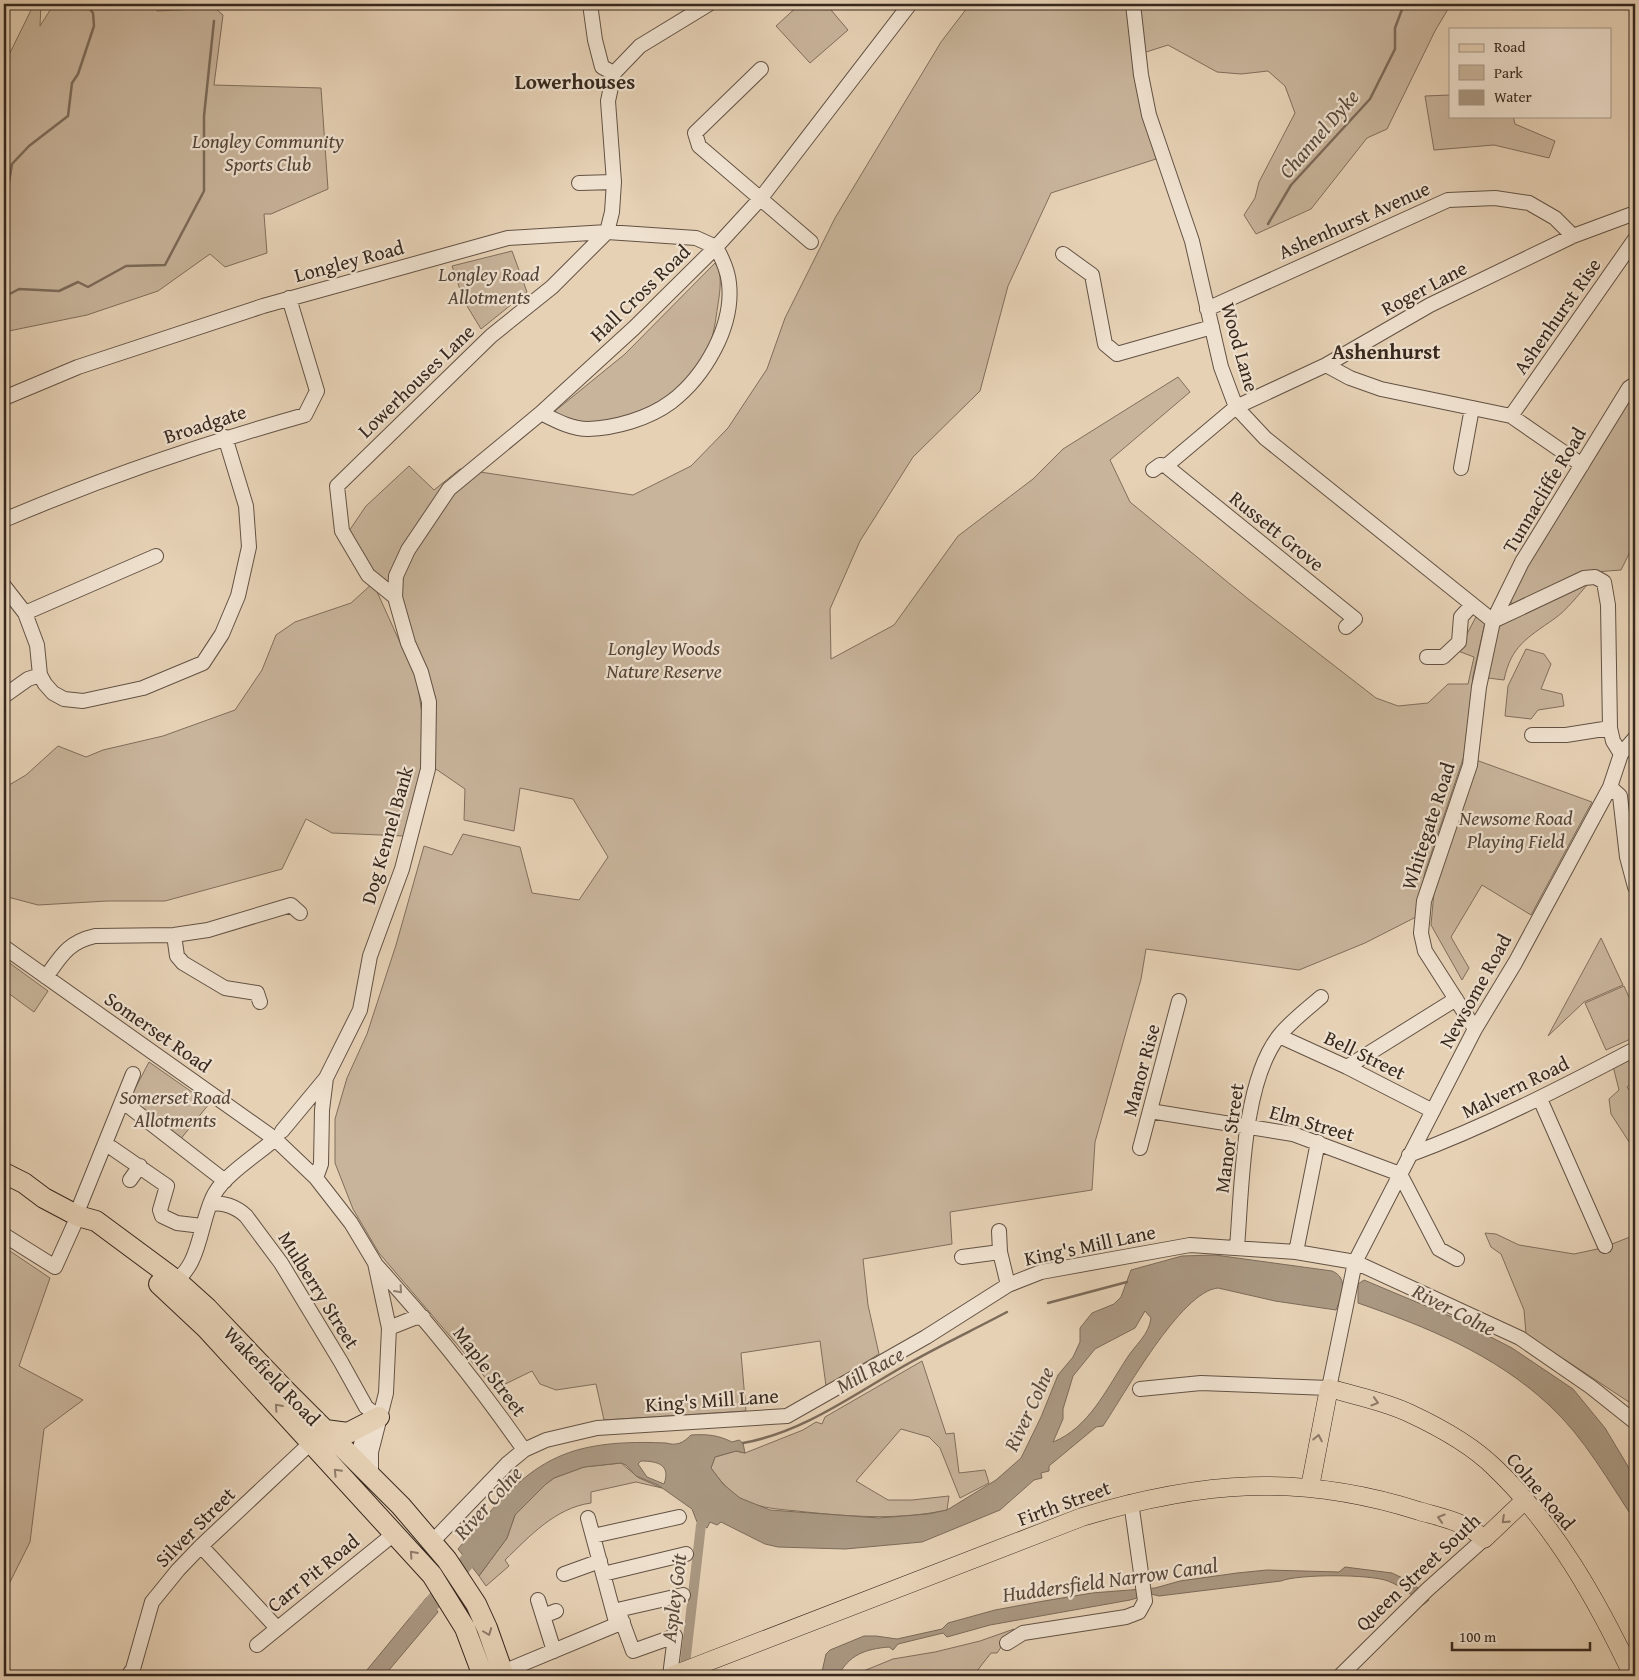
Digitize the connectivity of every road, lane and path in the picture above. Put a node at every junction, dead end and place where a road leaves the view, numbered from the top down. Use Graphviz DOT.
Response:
graph roads {
  1 [pos="590,4"];
  2 [pos="708,4"];
  3 [pos="910,4"];
  4 [pos="1133,4"];
  5 [pos="761,69"];
  6 [pos="614,73"];
  7 [pos="614,182"];
  8 [pos="579,184"];
  9 [pos="761,198"];
  10 [pos="1635,213"];
  11 [pos="607,232"];
  12 [pos="1573,236"];
  13 [pos="1635,240"];
  14 [pos="811,242"];
  15 [pos="716,247"];
  16 [pos="1063,254"];
  17 [pos="289,298"];
  18 [pos="1207,308"];
  19 [pos="1212,327"];
  20 [pos="1326,365"];
  21 [pos="1635,384"];
  22 [pos="4,398"];
  23 [pos="1236,407"];
  24 [pos="1472,408"];
  25 [pos="541,414"];
  26 [pos="1511,416"];
  27 [pos="225,437"];
  28 [pos="1582,465"];
  29 [pos="1160,468"];
  30 [pos="1461,468"];
  31 [pos="4,520"];
  32 [pos="156,556"];
  33 [pos="4,586"];
  34 [pos="395,597"];
  35 [pos="1472,605"];
  36 [pos="24,613"];
  37 [pos="1493,621"];
  38 [pos="1346,628"];
  39 [pos="1427,657"];
  40 [pos="40,674"];
  41 [pos="4,696"];
  42 [pos="1610,728"];
  43 [pos="1532,735"];
  44 [pos="1635,738"];
  45 [pos="1622,754"];
  46 [pos="1610,787"];
  47 [pos="1635,887"];
  48 [pos="296,905"];
  49 [pos="174,935"];
  50 [pos="4,947"];
  51 [pos="46,977"];
  52 [pos="260,994"];
  53 [pos="1321,997"];
  54 [pos="1456,999"];
  55 [pos="1179,1002"];
  56 [pos="1475,1029"];
  57 [pos="1279,1036"];
  58 [pos="1635,1049"];
  59 [pos="1347,1067"];
  60 [pos="132,1074"];
  61 [pos="326,1078"];
  62 [pos="1540,1099"];
  63 [pos="122,1101"];
  64 [pos="1150,1112"];
  65 [pos="1432,1112"];
  66 [pos="1248,1126"];
  67 [pos="279,1135"];
  68 [pos="1318,1142"];
  69 [pos="112,1148"];
  70 [pos="1140,1148"];
  71 [pos="1409,1155"];
  72 [pos="140,1166"];
  73 [pos="4,1173"];
  74 [pos="1400,1174"];
  75 [pos="316,1178"];
  76 [pos="130,1180"];
  77 [pos="225,1181"];
  78 [pos="4,1184"];
  79 [pos="44,1198"];
  80 [pos="210,1206"];
  81 [pos="77,1216"];
  82 [pos="202,1226"];
  83 [pos="999,1232"];
  84 [pos="4,1235"];
  85 [pos="1604,1246"];
  86 [pos="1237,1247"];
  87 [pos="1000,1252"];
  88 [pos="1296,1252"];
  89 [pos="962,1256"];
  90 [pos="1457,1259"];
  91 [pos="375,1263"];
  92 [pos="1354,1264"];
  93 [pos="169,1283"];
  94 [pos="1008,1285"];
  95 [pos="423,1317"];
  96 [pos="389,1328"];
  97 [pos="1329,1388"];
  98 [pos="1140,1389"];
  99 [pos="1629,1414"];
  100 [pos="378,1417"];
  101 [pos="1635,1422"];
  102 [pos="326,1430"];
  103 [pos="310,1444"];
  104 [pos="524,1450"];
  105 [pos="357,1461"];
  106 [pos="371,1475"];
  107 [pos="1310,1486"];
  108 [pos="1525,1500"];
  109 [pos="1130,1502"];
  110 [pos="679,1517"];
  111 [pos="588,1518"];
  112 [pos="391,1536"];
  113 [pos="593,1536"];
  114 [pos="1484,1539"];
  115 [pos="432,1542"];
  116 [pos="201,1546"];
  117 [pos="686,1554"];
  118 [pos="601,1567"];
  119 [pos="564,1574"];
  120 [pos="683,1595"];
  121 [pos="538,1600"];
  122 [pos="617,1617"];
  123 [pos="277,1628"];
  124 [pos="1007,1643"];
  125 [pos="257,1645"];
  126 [pos="554,1651"];
  127 [pos="504,1674"];
  128 [pos="677,1674"];
  129 [pos="128,1676"];
  130 [pos="483,1676"];
  131 [pos="1340,1676"];
  132 [pos="1634,1676"];
  1 -- 6 [label="street"];
  2 -- 6 [label="street"];
  3 -- 9 [label="street, Hall Cross Road"];
  4 -- 18 [label="street, Wood Lane"];
  5 -- 9 [label="street"];
  6 -- 7 [label="street"];
  7 -- 8 [label="street"];
  7 -- 11 [label="street"];
  9 -- 14 [label="street"];
  9 -- 15 [label="street, Hall Cross Road"];
  10 -- 12 [label="street, Roger Lane"];
  11 -- 15 [label="street, Longley Road"];
  11 -- 17 [label="street, Longley Road"];
  11 -- 34 [label="street, Lowerhouses Lane"];
  12 -- 18 [label="street, Ashenhurst Avenue"];
  12 -- 20 [label="street, Roger Lane"];
  13 -- 26 [label="street, Ashenhurst Rise"];
  15 -- 25 [label="street, Hall Cross Road"];
  15 -- 25 [label="street"];
  16 -- 19 [label="street"];
  17 -- 22 [label="street, Longley Road"];
  17 -- 27 [label="street, Broadgate"];
  18 -- 19 [label="street, Wood Lane"];
  19 -- 23 [label="street, Wood Lane"];
  20 -- 23 [label="street, Roger Lane"];
  20 -- 24 [label="street"];
  21 -- 28 [label="street, Tunnacliffe Road"];
  23 -- 29 [label="street, Roger Lane"];
  23 -- 35 [label="street, Wood Lane"];
  24 -- 26 [label="street"];
  24 -- 30 [label="street"];
  25 -- 34 [label="street, Hall Cross Road"];
  26 -- 28 [label="street"];
  27 -- 31 [label="street, Broadgate"];
  27 -- 40 [label="street"];
  28 -- 37 [label="street, Tunnacliffe Road"];
  29 -- 38 [label="street, Russett Grove"];
  32 -- 36 [label="street"];
  33 -- 36 [label="street"];
  34 -- 61 [label="street, Dog Kennel Bank"];
  35 -- 37 [label="street, Wood Lane"];
  35 -- 39 [label="street"];
  36 -- 40 [label="street"];
  37 -- 42 [label="street"];
  37 -- 54 [label="street, Whitegate Road"];
  40 -- 41 [label="street"];
  42 -- 43 [label="street"];
  42 -- 45 [label="street"];
  44 -- 45 [label="street, Newsome Road"];
  45 -- 46 [label="street, Newsome Road"];
  46 -- 47 [label="street"];
  46 -- 56 [label="street, Newsome Road"];
  48 -- 49 [label="street"];
  49 -- 51 [label="street"];
  49 -- 52 [label="street"];
  50 -- 51 [label="street, Somerset Road"];
  51 -- 67 [label="street, Somerset Road"];
  53 -- 57 [label="street, Manor Street"];
  54 -- 56 [label="street, Whitegate Road"];
  54 -- 59 [label="street"];
  55 -- 64 [label="street, Manor Rise"];
  56 -- 65 [label="street, Newsome Road"];
  57 -- 59 [label="street, Bell Street"];
  57 -- 66 [label="street, Manor Street"];
  58 -- 62 [label="street, Malvern Road"];
  59 -- 65 [label="street, Bell Street"];
  60 -- 63 [label="street"];
  61 -- 67 [label="street, Dog Kennel Bank"];
  61 -- 75 [label="street, Dog Kennel Bank"];
  62 -- 71 [label="street, Malvern Road"];
  62 -- 85 [label="street"];
  63 -- 77 [label="street"];
  63 -- 81 [label="street"];
  64 -- 66 [label="street, Elm Street"];
  64 -- 70 [label="street, Manor Rise"];
  65 -- 71 [label="street, Newsome Road"];
  66 -- 68 [label="street, Elm Street"];
  66 -- 86 [label="street, Manor Street"];
  67 -- 75 [label="street, Somerset Road"];
  67 -- 77 [label="street, Dog Kennel Bank"];
  68 -- 74 [label="street, Elm Street"];
  68 -- 88 [label="street"];
  69 -- 72 [label="street"];
  71 -- 74 [label="street, Newsome Road"];
  72 -- 76 [label="street"];
  72 -- 82 [label="street"];
  73 -- 79 [label="highway, Wakefield Road"];
  74 -- 90 [label="street"];
  74 -- 92 [label="street, Newsome Road"];
  75 -- 91 [label="street, Somerset Road"];
  77 -- 80 [label="street, Dog Kennel Bank"];
  78 -- 79 [label="highway, Wakefield Road"];
  79 -- 81 [label="highway, Wakefield Road"];
  80 -- 82 [label="street, Dog Kennel Bank"];
  80 -- 100 [label="street, Mulberry Street"];
  81 -- 84 [label="street"];
  81 -- 93 [label="highway, Wakefield Road"];
  82 -- 93 [label="street, Dog Kennel Bank"];
  83 -- 87 [label="street"];
  86 -- 88 [label="street, King's Mill Lane"];
  86 -- 94 [label="street, King's Mill Lane"];
  87 -- 89 [label="street"];
  87 -- 94 [label="street"];
  88 -- 92 [label="street, King's Mill Lane"];
  91 -- 95 [label="street, Maple Street, one-way"];
  91 -- 96 [label="street, Somerset Road"];
  92 -- 97 [label="street, Newsome Road"];
  92 -- 99 [label="street, King's Mill Lane"];
  93 -- 102 [label="highway, Wakefield Road"];
  103 -- 93 [label="highway, Wakefield Road, one-way"];
  94 -- 104 [label="street, King's Mill Lane"];
  95 -- 96 [label="street"];
  95 -- 104 [label="street, Maple Street"];
  96 -- 100 [label="street, Somerset Road"];
  97 -- 98 [label="street"];
  107 -- 97 [label="main road, one-way"];
  97 -- 108 [label="main road, Colne Road, one-way"];
  99 -- 101 [label="street, King's Mill Lane"];
  100 -- 102 [label="highway"];
  100 -- 105 [label="street, Somerset Road"];
  100 -- 106 [label="street, Somerset Road"];
  102 -- 103 [label="street, Silver Street"];
  102 -- 105 [label="highway, Wakefield Road"];
  112 -- 103 [label="highway, Wakefield Road, one-way"];
  103 -- 116 [label="street, Silver Street"];
  104 -- 115 [label="street, King's Mill Lane"];
  105 -- 106 [label="highway, Wakefield Road"];
  105 -- 112 [label="highway"];
  106 -- 115 [label="highway, Wakefield Road"];
  107 -- 109 [label="main road, Firth Street"];
  114 -- 107 [label="main road, Firth Street, one-way"];
  108 -- 114 [label="main road, Queen Street South, one-way"];
  108 -- 132 [label="main road, Colne Road"];
  109 -- 124 [label="street"];
  109 -- 128 [label="main road, Firth Street"];
  110 -- 113 [label="street"];
  111 -- 113 [label="street"];
  112 -- 123 [label="street, Carr Pit Road"];
  130 -- 112 [label="highway, Wakefield Road, one-way"];
  113 -- 118 [label="street"];
  114 -- 131 [label="street, Queen Street South"];
  115 -- 127 [label="highway, Wakefield Road, one-way"];
  116 -- 123 [label="street"];
  116 -- 129 [label="street, Silver Street"];
  117 -- 118 [label="street"];
  118 -- 119 [label="street"];
  118 -- 122 [label="street"];
  120 -- 122 [label="street"];
  121 -- 126 [label="street"];
  122 -- 126 [label="street"];
  122 -- 128 [label="street"];
  123 -- 125 [label="street, Carr Pit Road"];
  126 -- 127 [label="street"];
}
